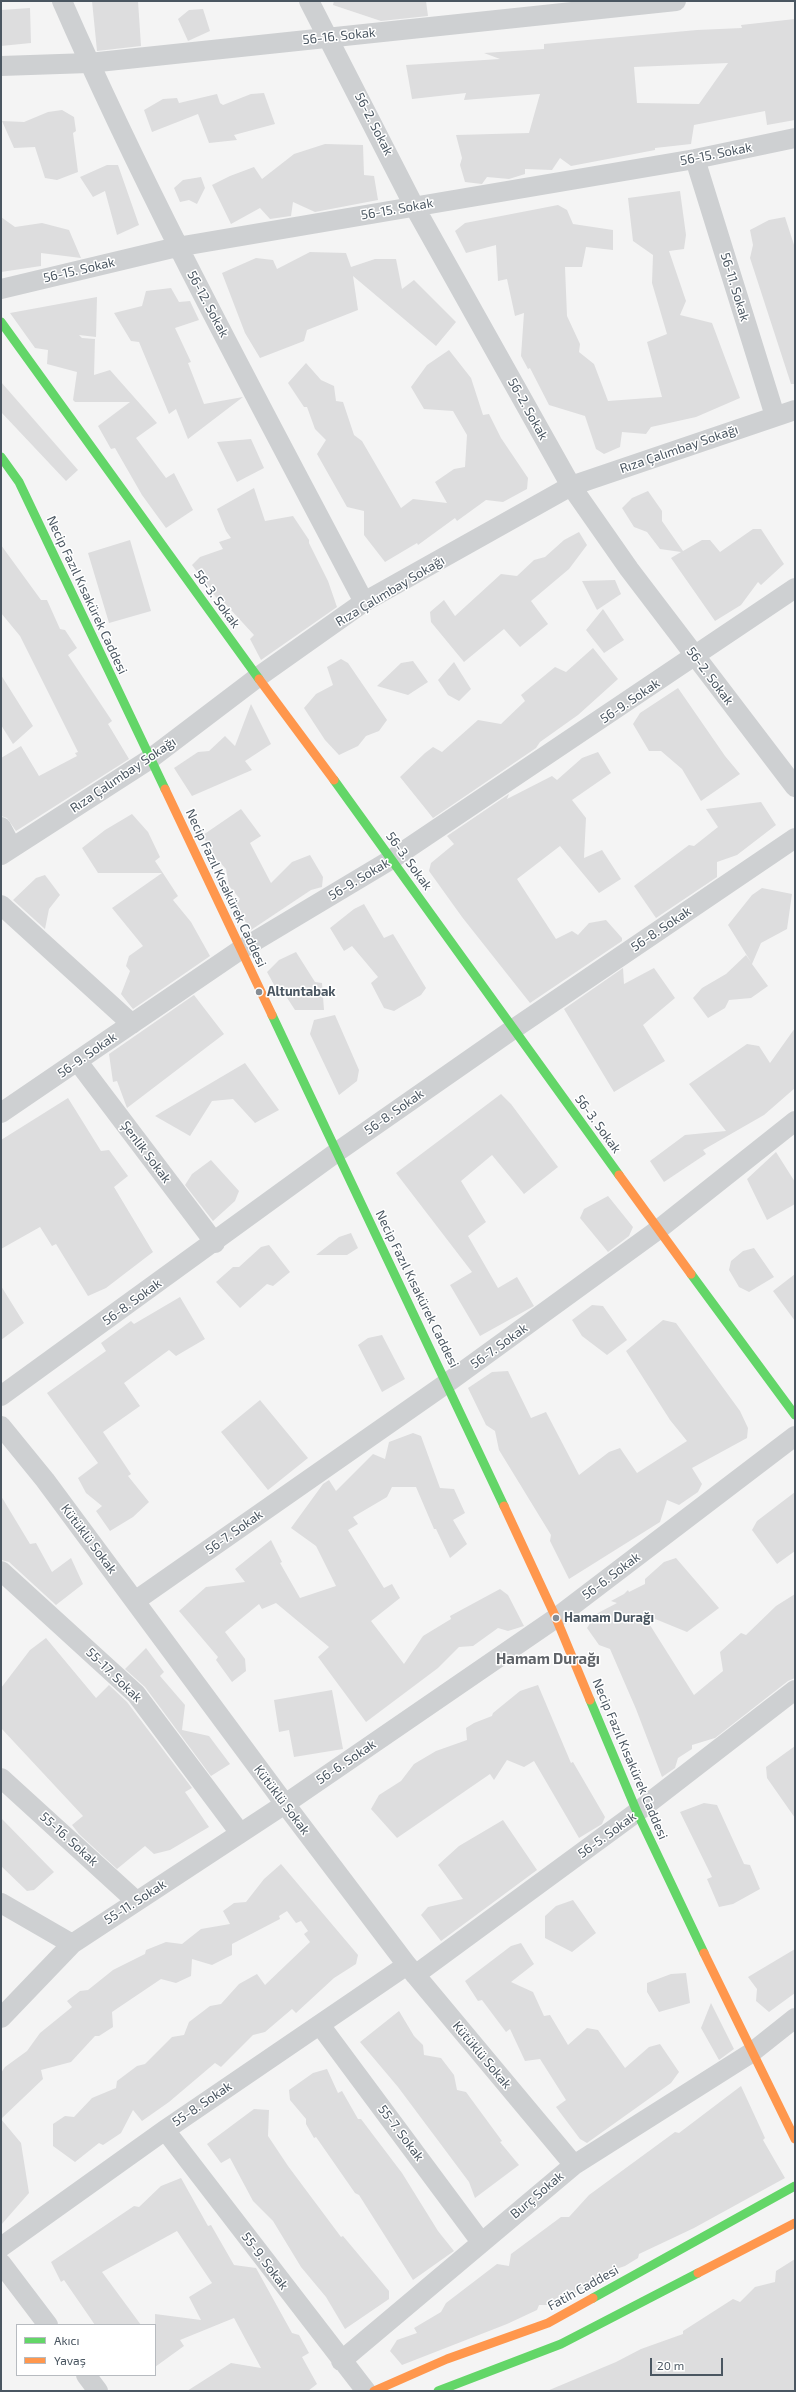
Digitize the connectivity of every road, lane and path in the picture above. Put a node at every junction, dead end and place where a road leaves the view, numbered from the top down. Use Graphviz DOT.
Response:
graph roads {
  1 [pos="62,1"];
  2 [pos="309,1"];
  3 [pos="676,1"];
  4 [pos="329,37"];
  5 [pos="89,63"];
  6 [pos="1,66"];
  7 [pos="795,138"];
  8 [pos="695,158"];
  9 [pos="414,206"];
  10 [pos="177,247"];
  11 [pos="1,289"];
  12 [pos="1,322"];
  13 [pos="795,410"];
  14 [pos="775,416"];
  15 [pos="1,458"];
  16 [pos="571,486"];
  17 [pos="795,588"];
  18 [pos="364,602"];
  19 [pos="696,657"];
  20 [pos="258,678"];
  21 [pos="150,759"];
  22 [pos="795,787"];
  23 [pos="1,827"];
  24 [pos="795,838"];
  25 [pos="6,851"];
  26 [pos="392,859"];
  27 [pos="1,905"];
  28 [pos="240,950"];
  29 [pos="132,1024"];
  30 [pos="512,1030"];
  31 [pos="78,1062"];
  32 [pos="1,1113"];
  33 [pos="795,1121"];
  34 [pos="337,1152"];
  35 [pos="659,1229"];
  36 [pos="215,1243"];
  37 [pos="447,1383"];
  38 [pos="1,1396"];
  39 [pos="795,1415"];
  40 [pos="1,1426"];
  41 [pos="795,1436"];
  42 [pos="1,1571"];
  43 [pos="136,1601"];
  44 [pos="556,1618"];
  45 [pos="795,1690"];
  46 [pos="1,1778"];
  47 [pos="285,1804"];
  48 [pos="637,1812"];
  49 [pos="240,1833"];
  50 [pos="136,1901"];
  51 [pos="1,1902"];
  52 [pos="72,1944"];
  53 [pos="411,1970"];
  54 [pos="1,2018"];
  55 [pos="795,2018"];
  56 [pos="320,2025"];
  57 [pos="751,2053"];
  58 [pos="165,2130"];
  59 [pos="795,2139"];
  60 [pos="574,2165"];
  61 [pos="795,2186"];
  62 [pos="795,2223"];
  63 [pos="481,2242"];
  64 [pos="1,2247"];
  65 [pos="1,2262"];
  66 [pos="47,2324"];
  67 [pos="341,2361"];
  68 [pos="87,2376"];
  69 [pos="98,2391"];
  70 [pos="366,2391"];
  71 [pos="374,2391"];
  72 [pos="438,2391"];
  1 -- 5 [label="street, 56-12. Sokak"];
  2 -- 4 [label="street, 56-2. Sokak"];
  3 -- 4 [label="street, 56-16. Sokak"];
  4 -- 5 [label="street, 56-16. Sokak"];
  4 -- 9 [label="street, 56-2. Sokak"];
  5 -- 6 [label="street, 56-16. Sokak"];
  5 -- 10 [label="street, 56-12. Sokak"];
  7 -- 8 [label="street, 56-15. Sokak"];
  8 -- 9 [label="street, 56-15. Sokak"];
  8 -- 14 [label="street, 56-11. Sokak"];
  9 -- 10 [label="street, 56-15. Sokak"];
  9 -- 16 [label="street, 56-2. Sokak"];
  10 -- 11 [label="street, 56-15. Sokak"];
  10 -- 18 [label="street, 56-12. Sokak"];
  12 -- 20 [label="street, 56-3. Sokak"];
  13 -- 14 [label="street, Rıza Çalımbay Sokağı"];
  14 -- 16 [label="street, Rıza Çalımbay Sokağı"];
  15 -- 21 [label="street, Necip Fazıl Kısakürek Caddesi"];
  16 -- 18 [label="street, Rıza Çalımbay Sokağı"];
  16 -- 19 [label="street, 56-2. Sokak"];
  17 -- 19 [label="street, 56-9. Sokak"];
  18 -- 20 [label="street, Rıza Çalımbay Sokağı"];
  19 -- 22 [label="street, 56-2. Sokak"];
  19 -- 26 [label="street, 56-9. Sokak"];
  20 -- 21 [label="street, Rıza Çalımbay Sokağı"];
  20 -- 26 [label="street, 56-3. Sokak"];
  21 -- 25 [label="street, Rıza Çalımbay Sokağı"];
  21 -- 28 [label="street, Necip Fazıl Kısakürek Caddesi"];
  23 -- 25 [label="street"];
  24 -- 30 [label="street, 56-8. Sokak"];
  26 -- 28 [label="street, 56-9. Sokak"];
  26 -- 30 [label="street, 56-3. Sokak"];
  27 -- 29 [label="street"];
  28 -- 29 [label="street, 56-9. Sokak"];
  28 -- 34 [label="street, Necip Fazıl Kısakürek Caddesi"];
  29 -- 31 [label="street, 56-9. Sokak"];
  30 -- 34 [label="street, 56-8. Sokak"];
  30 -- 35 [label="street, 56-3. Sokak"];
  31 -- 32 [label="street, 56-9. Sokak"];
  31 -- 36 [label="street, Şenlik Sokak"];
  33 -- 35 [label="street, 56-7. Sokak"];
  34 -- 36 [label="street, 56-8. Sokak"];
  34 -- 37 [label="street, Necip Fazıl Kısakürek Caddesi"];
  35 -- 37 [label="street, 56-7. Sokak"];
  35 -- 39 [label="street, 56-3. Sokak"];
  36 -- 38 [label="street, 56-8. Sokak"];
  37 -- 43 [label="street, 56-7. Sokak"];
  37 -- 44 [label="street, Necip Fazıl Kısakürek Caddesi"];
  40 -- 43 [label="street, Kütüklü Sokak"];
  41 -- 44 [label="street, 56-6. Sokak"];
  42 -- 49 [label="street, 55-17. Sokak"];
  43 -- 47 [label="street, Kütüklü Sokak"];
  44 -- 47 [label="street, 56-6. Sokak"];
  44 -- 48 [label="street, Necip Fazıl Kısakürek Caddesi"];
  45 -- 48 [label="street, 56-5. Sokak"];
  46 -- 50 [label="street, 55-16. Sokak"];
  47 -- 49 [label="street, 55-11. Sokak"];
  47 -- 53 [label="street, Kütüklü Sokak"];
  48 -- 53 [label="street, 56-5. Sokak"];
  48 -- 57 [label="street, Necip Fazıl Kısakürek Caddesi"];
  49 -- 50 [label="street, 55-11. Sokak"];
  50 -- 52 [label="street, 55-11. Sokak"];
  51 -- 52 [label="street"];
  52 -- 54 [label="street, 55-11. Sokak"];
  53 -- 56 [label="street, 55-8. Sokak"];
  53 -- 60 [label="street, Kütüklü Sokak"];
  55 -- 57 [label="street, Burç Sokak"];
  56 -- 58 [label="street, 55-8. Sokak"];
  56 -- 63 [label="street, 55-7. Sokak"];
  57 -- 59 [label="street, Necip Fazıl Kısakürek Caddesi"];
  57 -- 60 [label="street, Burç Sokak"];
  58 -- 64 [label="street, 55-8. Sokak"];
  58 -- 67 [label="street, 55-9. Sokak"];
  60 -- 63 [label="street, Burç Sokak"];
  61 -- 71 [label="street, Fatih Caddesi"];
  62 -- 72 [label="street"];
  63 -- 67 [label="street, Burç Sokak"];
  65 -- 66 [label="street"];
  67 -- 70 [label="street, 55-9. Sokak"];
  68 -- 69 [label="street"];
}
